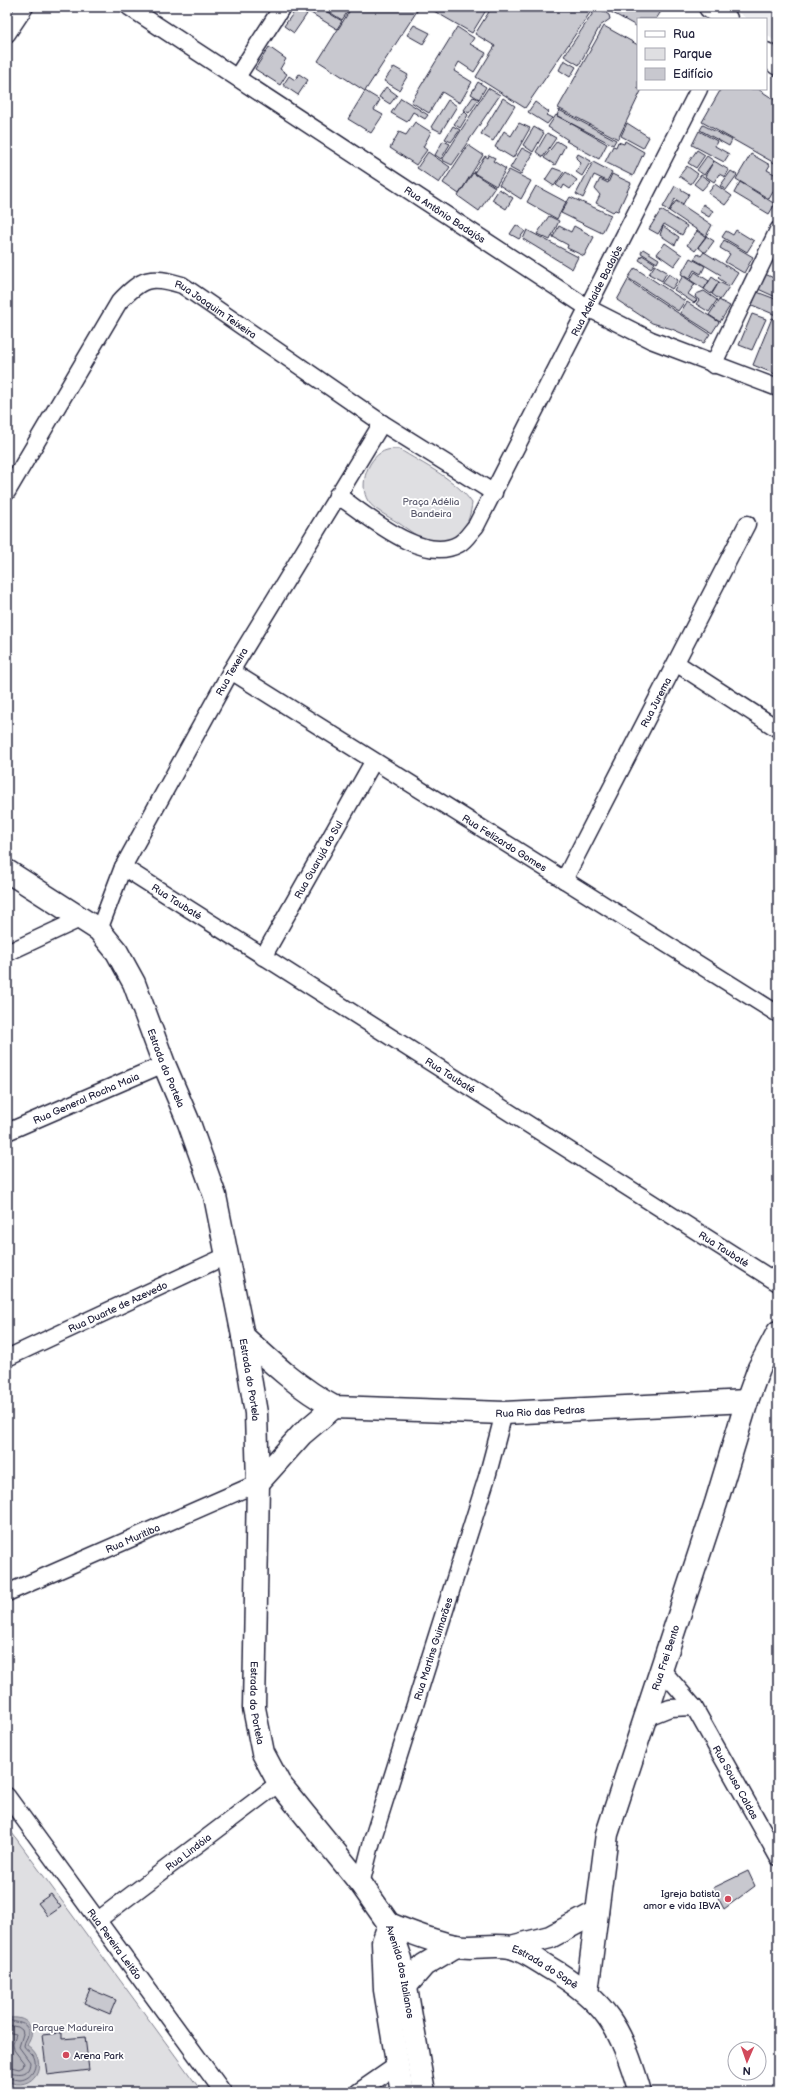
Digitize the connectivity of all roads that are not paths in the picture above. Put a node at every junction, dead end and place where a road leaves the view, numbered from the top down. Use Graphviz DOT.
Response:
graph roads {
  1 [pos="25,7"];
  2 [pos="129,7"];
  3 [pos="282,7"];
  4 [pos="710,7"];
  5 [pos="725,18"];
  6 [pos="7,34"];
  7 [pos="767,55"];
  8 [pos="778,64"];
  9 [pos="767,65"];
  10 [pos="778,69"];
  11 [pos="236,77"];
  12 [pos="698,90"];
  13 [pos="778,230"];
  14 [pos="588,308"];
  15 [pos="713,365"];
  16 [pos="778,388"];
  17 [pos="382,423"];
  18 [pos="7,492"];
  19 [pos="494,493"];
  20 [pos="337,495"];
  21 [pos="747,524"];
  22 [pos="676,663"];
  23 [pos="231,671"];
  24 [pos="778,729"];
  25 [pos="373,762"];
  26 [pos="124,867"];
  27 [pos="7,871"];
  28 [pos="564,880"];
  29 [pos="90,924"];
  30 [pos="7,953"];
  31 [pos="263,958"];
  32 [pos="778,1014"];
  33 [pos="164,1064"];
  34 [pos="7,1132"];
  35 [pos="228,1255"];
  36 [pos="778,1283"];
  37 [pos="778,1332"];
  38 [pos="243,1336"];
  39 [pos="7,1358"];
  40 [pos="747,1401"];
  41 [pos="334,1407"];
  42 [pos="504,1412"];
  43 [pos="258,1483"];
  44 [pos="7,1593"];
  45 [pos="662,1670"];
  46 [pos="694,1707"];
  47 [pos="645,1718"];
  48 [pos="279,1784"];
  49 [pos="7,1796"];
  50 [pos="778,1857"];
  51 [pos="361,1884"];
  52 [pos="597,1912"];
  53 [pos="98,1920"];
  54 [pos="389,1924"];
  55 [pos="456,1946"];
  56 [pos="511,1947"];
  57 [pos="405,1987"];
  58 [pos="587,1992"];
  59 [pos="397,2066"];
  60 [pos="223,2092"];
  61 [pos="358,2092"];
  62 [pos="402,2092"];
  63 [pos="424,2092"];
  64 [pos="640,2092"];
  1 -- 6 [label="street"];
  2 -- 11 [label="street, Rua Antônio Badajós"];
  3 -- 11 [label="street"];
  4 -- 5 [label="street"];
  7 -- 8 [label="street"];
  9 -- 10 [label="street"];
  11 -- 14 [label="street, Rua Antônio Badajós"];
  12 -- 14 [label="street, Rua Adelaide Badajós"];
  13 -- 15 [label="street"];
  14 -- 15 [label="street, Rua Antônio Badajós"];
  14 -- 19 [label="street, Rua Adelaide Badajós"];
  15 -- 16 [label="street, Rua Antônio Badajós"];
  17 -- 18 [label="street, Rua Joaquim Teixeira"];
  17 -- 19 [label="street, Rua Joaquim Teixeira"];
  17 -- 20 [label="street, Rua Texeira"];
  19 -- 20 [label="street"];
  20 -- 23 [label="street, Rua Texeira"];
  21 -- 22 [label="street, Rua Jurema"];
  22 -- 24 [label="street"];
  22 -- 28 [label="street, Rua Jurema"];
  23 -- 25 [label="street, Rua Felizardo Gomes"];
  23 -- 26 [label="street, Rua Texeira"];
  25 -- 28 [label="street, Rua Felizardo Gomes"];
  25 -- 31 [label="street, Rua Guarujá do Sul"];
  26 -- 29 [label="street, Rua Texeira"];
  26 -- 31 [label="street, Rua Taubaté"];
  27 -- 29 [label="street, Estrada do Portela"];
  28 -- 32 [label="street, Rua Felizardo Gomes"];
  29 -- 30 [label="street"];
  29 -- 33 [label="street, Estrada do Portela"];
  31 -- 36 [label="street, Rua Taubaté"];
  33 -- 34 [label="street, Rua General Rocha Maia"];
  33 -- 35 [label="street, Estrada do Portela"];
  35 -- 38 [label="street, Estrada do Portela"];
  35 -- 39 [label="street, Rua Duarte de Azevedo"];
  37 -- 40 [label="street, Rua Frei Bento"];
  38 -- 41 [label="street, Rua Rio das Pedras"];
  38 -- 43 [label="street, Estrada do Portela"];
  40 -- 42 [label="street, Rua Rio das Pedras"];
  40 -- 45 [label="street, Rua Frei Bento"];
  41 -- 42 [label="street, Rua Rio das Pedras"];
  41 -- 43 [label="street"];
  42 -- 51 [label="street, Rua Martins Guimarães"];
  43 -- 44 [label="street, Rua Muritiba"];
  43 -- 48 [label="street, Estrada do Portela"];
  45 -- 46 [label="street, Rua Sousa Caldas"];
  45 -- 47 [label="street, Rua Frei Bento"];
  46 -- 47 [label="street"];
  46 -- 50 [label="street, Rua Sousa Caldas"];
  47 -- 52 [label="street, Rua Frei Bento"];
  48 -- 51 [label="street, Estrada do Portela"];
  48 -- 53 [label="street, Rua Lindóia"];
  49 -- 53 [label="street, Rua Pereira Leitão"];
  51 -- 54 [label="street, Estrada do Portela"];
  52 -- 56 [label="street"];
  52 -- 58 [label="street, Rua Frei Bento"];
  53 -- 60 [label="street, Rua Pereira Leitão"];
  54 -- 55 [label="street, Estrada do Sapê"];
  54 -- 57 [label="street, Avenida dos Italianos"];
  54 -- 59 [label="street, Avenida dos Italianos"];
  55 -- 56 [label="street, Estrada do Sapê"];
  55 -- 57 [label="street"];
  56 -- 58 [label="street, Estrada do Sapê"];
  57 -- 63 [label="street, Avenida dos Italianos"];
  58 -- 64 [label="street, Estrada do Sapê"];
  59 -- 61 [label="street"];
  59 -- 62 [label="street, Avenida dos Italianos"];
}
